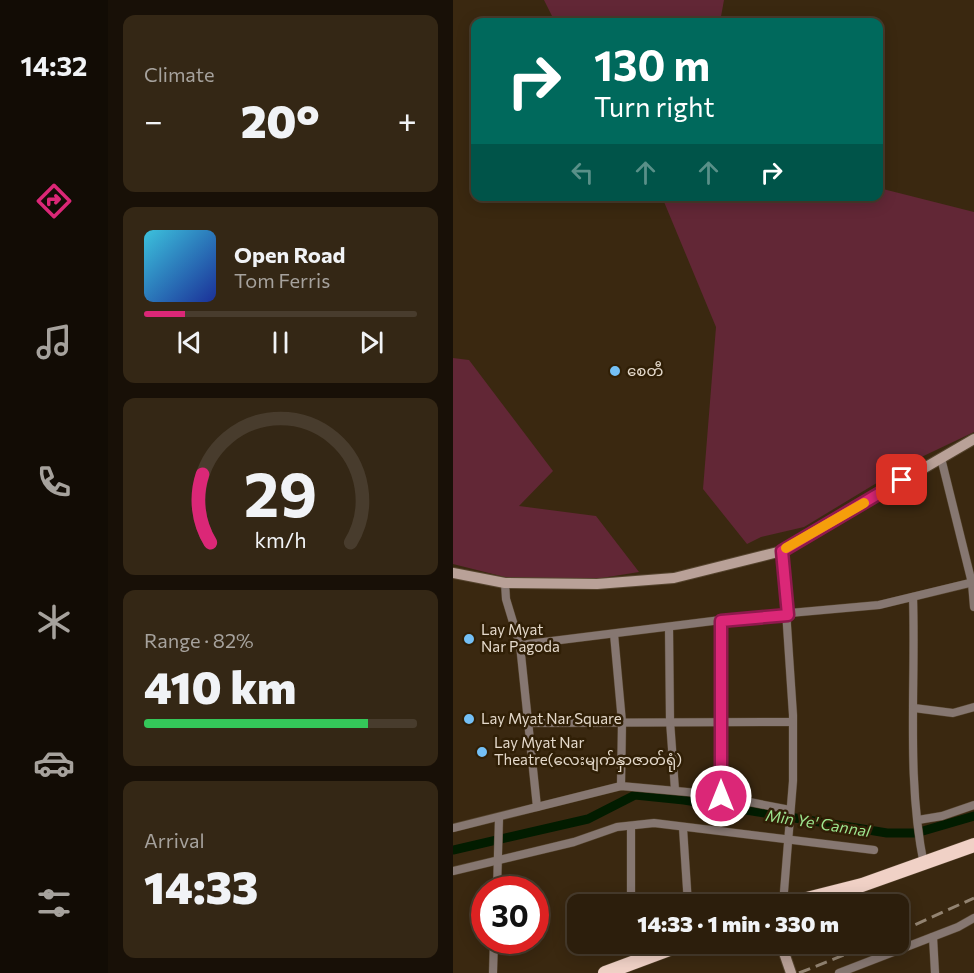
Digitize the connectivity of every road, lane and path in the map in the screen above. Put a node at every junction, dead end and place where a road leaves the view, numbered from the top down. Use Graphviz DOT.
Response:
graph roads {
  1 [pos="974,439"];
  2 [pos="941,458"];
  3 [pos="782,551"];
  4 [pos="453,573"];
  5 [pos="973,582"];
  6 [pos="505,583"];
  7 [pos="913,597"];
  8 [pos="974,607"];
  9 [pos="788,615"];
  10 [pos="721,621"];
  11 [pos="669,627"];
  12 [pos="614,634"];
  13 [pos="521,645"];
  14 [pos="974,707"];
  15 [pos="914,708"];
  16 [pos="670,721"];
  17 [pos="622,722"];
  18 [pos="722,722"];
  19 [pos="528,723"];
  20 [pos="792,723"];
  21 [pos="621,786"];
  22 [pos="675,790"];
  23 [pos="721,796"];
  24 [pos="974,805"];
  25 [pos="537,807"];
  26 [pos="790,813"];
  27 [pos="499,818"];
  28 [pos="918,820"];
  29 [pos="631,826"];
  30 [pos="453,828"];
  31 [pos="683,828"];
  32 [pos="787,840"];
  33 [pos="974,845"];
  34 [pos="875,850"];
  35 [pos="499,861"];
  36 [pos="924,865"];
  37 [pos="453,871"];
  38 [pos="498,876"];
  39 [pos="631,894"];
  40 [pos="687,894"];
  41 [pos="785,894"];
  42 [pos="826,894"];
  43 [pos="974,918"];
  44 [pos="933,937"];
  45 [pos="494,954"];
  46 [pos="637,954"];
  47 [pos="655,954"];
  48 [pos="784,954"];
  49 [pos="638,960"];
  50 [pos="860,969"];
  51 [pos="493,973"];
  52 [pos="605,973"];
  53 [pos="791,973"];
  54 [pos="839,973"];
  55 [pos="935,973"];
  1 -- 2 [label="main road"];
  2 -- 3 [label="main road"];
  2 -- 5 [label="street"];
  3 -- 6 [label="main road"];
  3 -- 9 [label="street"];
  4 -- 6 [label="main road"];
  5 -- 7 [label="street"];
  5 -- 8 [label="street"];
  6 -- 13 [label="street"];
  7 -- 9 [label="street"];
  7 -- 15 [label="street"];
  9 -- 10 [label="street"];
  9 -- 20 [label="street"];
  10 -- 11 [label="street"];
  10 -- 18 [label="street"];
  11 -- 12 [label="street"];
  11 -- 16 [label="street"];
  12 -- 13 [label="street"];
  12 -- 17 [label="street"];
  13 -- 19 [label="street"];
  14 -- 15 [label="street"];
  15 -- 28 [label="street"];
  16 -- 17 [label="street"];
  16 -- 18 [label="street"];
  16 -- 22 [label="street"];
  17 -- 19 [label="street"];
  17 -- 21 [label="street"];
  18 -- 20 [label="street"];
  18 -- 23 [label="street"];
  19 -- 25 [label="street"];
  20 -- 26 [label="street"];
  21 -- 22 [label="street"];
  21 -- 25 [label="street"];
  22 -- 23 [label="street"];
  23 -- 26 [label="street"];
  24 -- 28 [label="street"];
  25 -- 27 [label="street"];
  26 -- 32 [label="street"];
  27 -- 30 [label="street"];
  27 -- 35 [label="street"];
  28 -- 36 [label="street"];
  29 -- 31 [label="street"];
  29 -- 35 [label="street"];
  29 -- 39 [label="street"];
  31 -- 32 [label="street"];
  31 -- 40 [label="street"];
  32 -- 34 [label="street"];
  32 -- 41 [label="street"];
  33 -- 36 [label="highway"];
  35 -- 37 [label="street"];
  35 -- 38 [label="street"];
  36 -- 42 [label="highway"];
  43 -- 44 [label="street"];
  44 -- 50 [label="street"];
  44 -- 55 [label="street"];
  45 -- 51 [label="street"];
  46 -- 49 [label="street"];
  47 -- 49 [label="highway"];
  48 -- 53 [label="main road"];
  49 -- 52 [label="highway"];
  50 -- 54 [label="street"];
}
